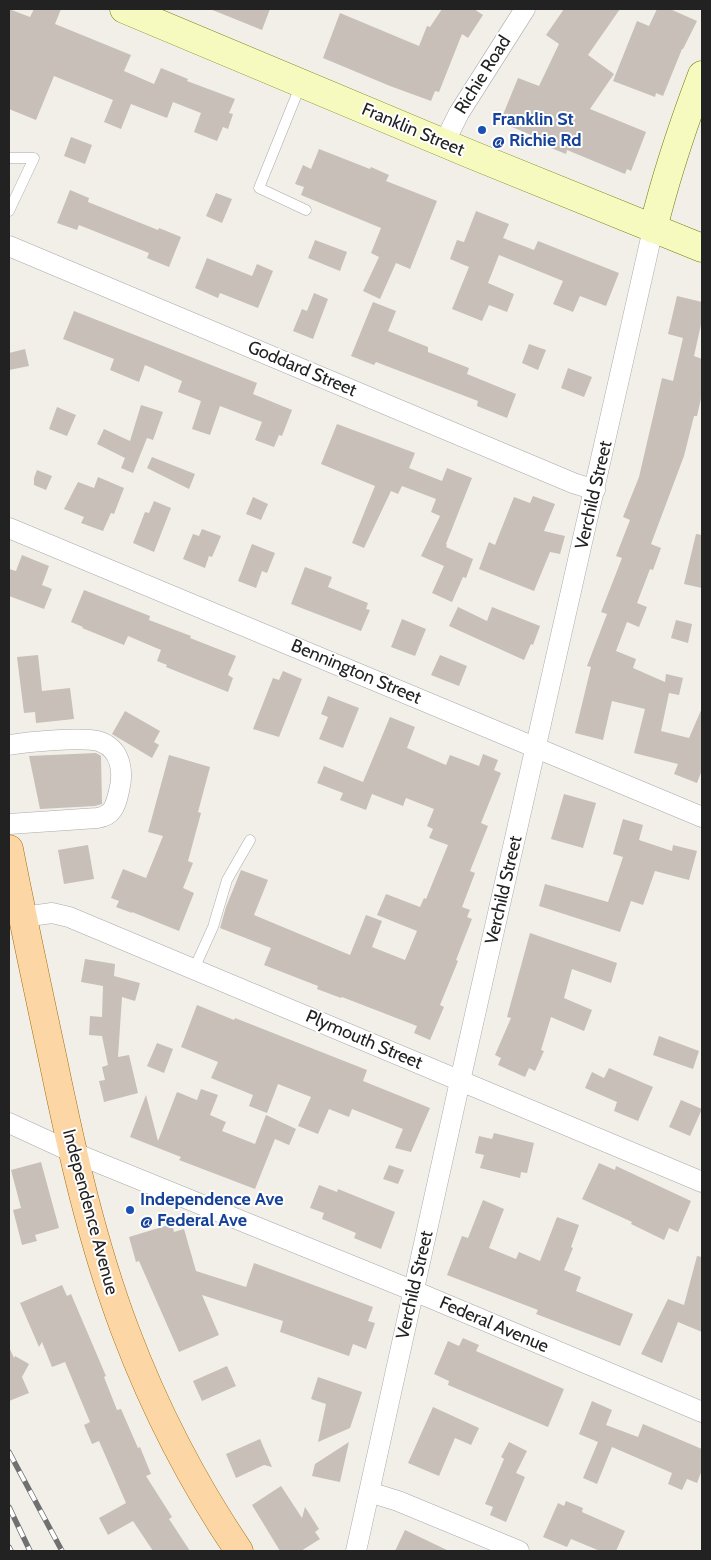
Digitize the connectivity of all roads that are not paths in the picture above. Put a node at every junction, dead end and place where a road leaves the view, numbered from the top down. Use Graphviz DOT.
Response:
graph roads {
  1 [pos="124,9"];
  2 [pos="525,9"];
  3 [pos="702,75"];
  4 [pos="302,83"];
  5 [pos="444,143"];
  6 [pos="9,158"];
  7 [pos="306,210"];
  8 [pos="9,211"];
  9 [pos="653,229"];
  10 [pos="9,246"];
  11 [pos="702,248"];
  12 [pos="595,490"];
  13 [pos="9,528"];
  14 [pos="9,744"];
  15 [pos="537,748"];
  16 [pos="702,817"];
  17 [pos="9,824"];
  18 [pos="250,840"];
  19 [pos="9,850"];
  20 [pos="22,916"];
  21 [pos="194,969"];
  22 [pos="460,1081"];
  23 [pos="9,1123"];
  24 [pos="72,1152"];
  25 [pos="702,1182"];
  26 [pos="414,1291"];
  27 [pos="702,1412"];
  28 [pos="369,1492"];
  29 [pos="239,1551"];
  30 [pos="356,1551"];
  31 [pos="519,1551"];
  1 -- 4 [label="main road, Franklin Street"];
  2 -- 5 [label="street, Richie Road"];
  3 -- 9 [label="main road"];
  4 -- 5 [label="main road, Franklin Street"];
  4 -- 7 [label="lane"];
  5 -- 9 [label="main road, Franklin Street"];
  6 -- 8 [label="lane"];
  9 -- 11 [label="main road, Franklin Street"];
  9 -- 12 [label="street, Verchild Street"];
  10 -- 12 [label="street, Goddard Street"];
  12 -- 15 [label="street, Verchild Street"];
  13 -- 15 [label="street, Bennington Street"];
  14 -- 17 [label="street"];
  15 -- 16 [label="street, Bennington Street"];
  15 -- 22 [label="street, Verchild Street"];
  18 -- 21 [label="lane"];
  19 -- 20 [label="main road, Independence Avenue"];
  20 -- 21 [label="street, Plymouth Street"];
  20 -- 24 [label="main road, Independence Avenue"];
  21 -- 22 [label="street, Plymouth Street"];
  22 -- 25 [label="street, Plymouth Street"];
  22 -- 26 [label="street, Verchild Street"];
  23 -- 24 [label="street, Federal Avenue"];
  24 -- 26 [label="street, Federal Avenue"];
  24 -- 29 [label="main road, Independence Avenue"];
  26 -- 27 [label="street, Federal Avenue"];
  26 -- 28 [label="street, Verchild Street"];
  28 -- 30 [label="street, Verchild Street"];
  28 -- 31 [label="street"];
}
